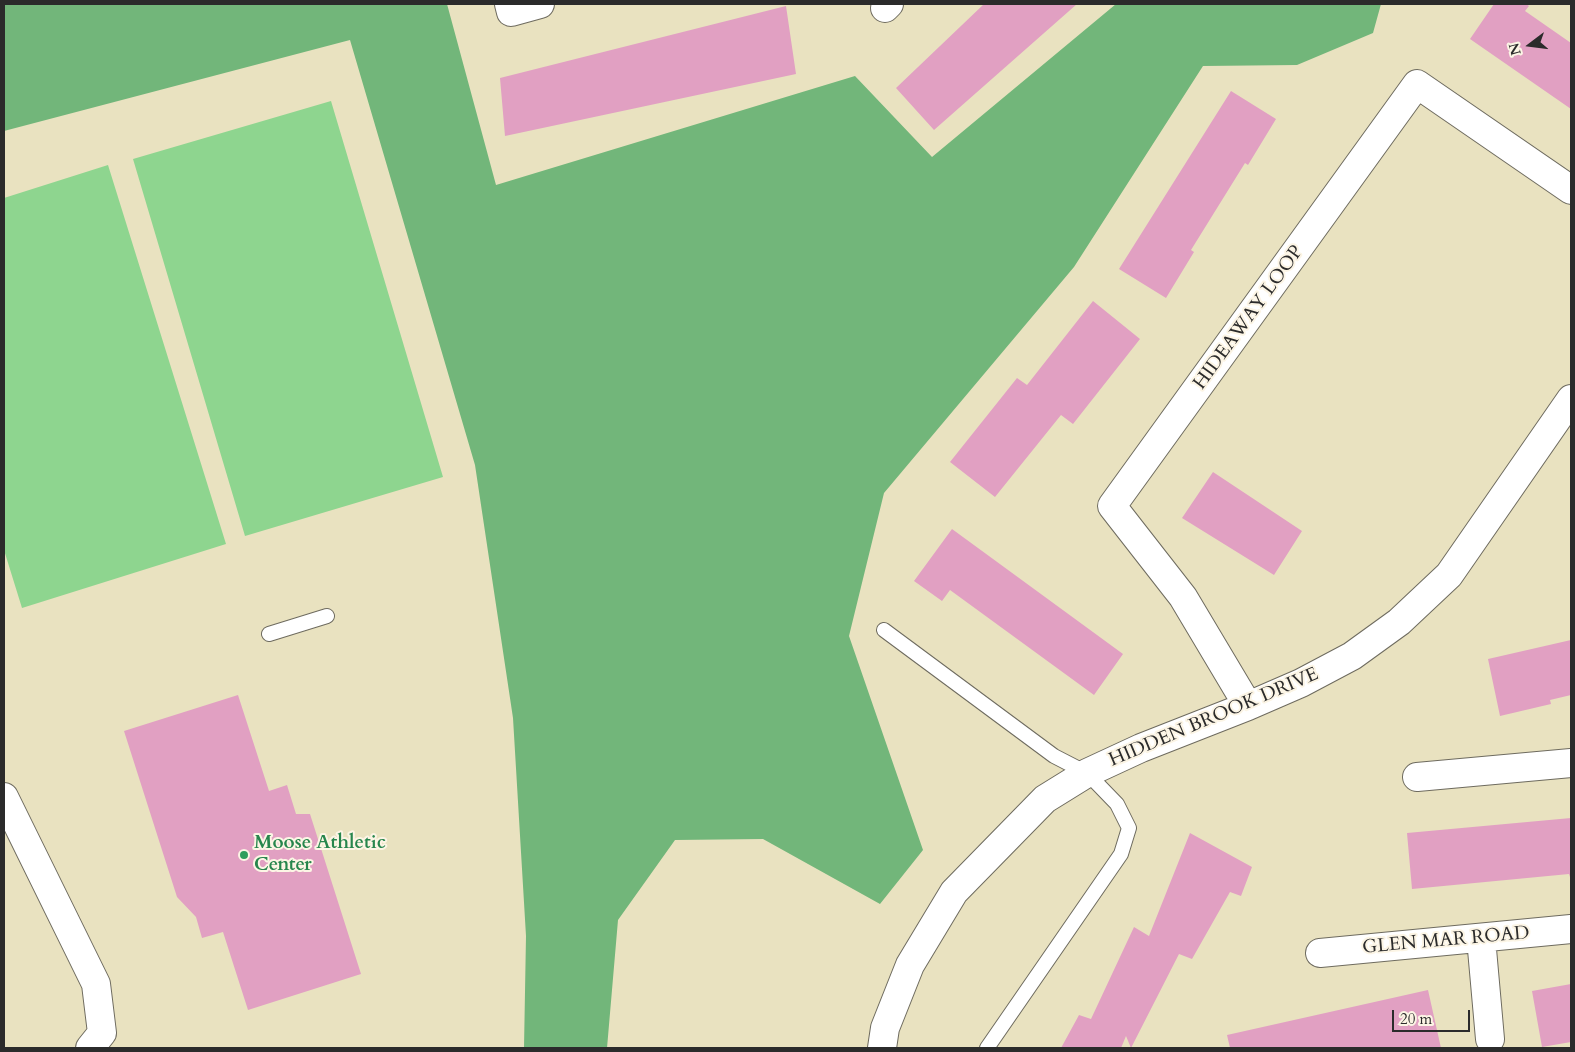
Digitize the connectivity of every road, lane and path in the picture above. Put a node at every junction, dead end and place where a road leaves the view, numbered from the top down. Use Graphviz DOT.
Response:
graph roads {
  1 [pos="509,4"];
  2 [pos="540,4"];
  3 [pos="1571,190"];
  4 [pos="1571,399"];
  5 [pos="327,616"];
  6 [pos="884,630"];
  7 [pos="269,634"];
  8 [pos="1248,706"];
  9 [pos="1571,763"];
  10 [pos="1087,774"];
  11 [pos="1417,777"];
  12 [pos="4,797"];
  13 [pos="1571,929"];
  14 [pos="1481,938"];
  15 [pos="1320,953"];
  16 [pos="1490,1039"];
  17 [pos="90,1048"];
  18 [pos="882,1048"];
  19 [pos="987,1048"];
  1 -- 2 [label="street"];
  3 -- 8 [label="street, HIDEAWAY LOOP"];
  4 -- 8 [label="street, HIDDEN BROOK DRIVE"];
  5 -- 7 [label="lane"];
  6 -- 10 [label="lane"];
  8 -- 10 [label="street, HIDDEN BROOK DRIVE"];
  9 -- 11 [label="street"];
  10 -- 18 [label="street, HIDDEN BROOK DRIVE"];
  10 -- 19 [label="lane"];
  12 -- 17 [label="street"];
  13 -- 14 [label="street, GLEN MAR ROAD"];
  14 -- 15 [label="street, GLEN MAR ROAD"];
  14 -- 16 [label="street"];
}
